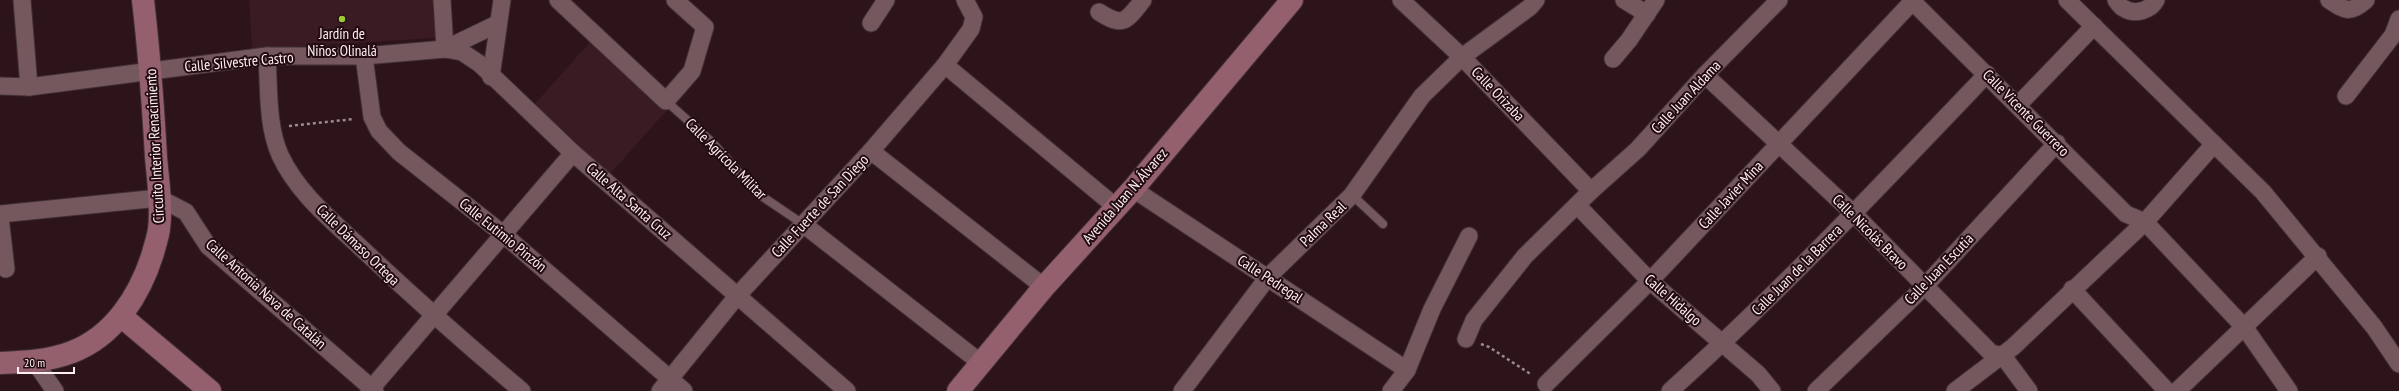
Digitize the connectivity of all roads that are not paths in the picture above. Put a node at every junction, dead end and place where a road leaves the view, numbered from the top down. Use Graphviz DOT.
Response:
graph roads {
  1 [pos="22,0"];
  2 [pos="143,0"];
  3 [pos="442,0"];
  4 [pos="502,0"];
  5 [pos="558,0"];
  6 [pos="675,0"];
  7 [pos="886,0"];
  8 [pos="965,0"];
  9 [pos="1143,0"];
  10 [pos="1292,0"];
  11 [pos="1401,0"];
  12 [pos="1536,0"];
  13 [pos="1624,0"];
  14 [pos="1656,0"];
  15 [pos="1779,0"];
  16 [pos="2067,0"];
  17 [pos="2116,0"];
  18 [pos="2156,0"];
  19 [pos="2329,0"];
  20 [pos="2366,0"];
  21 [pos="1912,1"];
  22 [pos="1099,12"];
  23 [pos="1646,14"];
  24 [pos="2399,19"];
  25 [pos="871,23"];
  26 [pos="497,24"];
  27 [pos="2094,26"];
  28 [pos="445,49"];
  29 [pos="267,56"];
  30 [pos="364,56"];
  31 [pos="1462,57"];
  32 [pos="1613,59"];
  33 [pos="945,65"];
  34 [pos="151,71"];
  35 [pos="1986,74"];
  36 [pos="1705,75"];
  37 [pos="491,77"];
  38 [pos="0,86"];
  39 [pos="29,87"];
  40 [pos="2346,96"];
  41 [pos="666,101"];
  42 [pos="2018,105"];
  43 [pos="2057,143"];
  44 [pos="2214,144"];
  45 [pos="1779,145"];
  46 [pos="871,151"];
  47 [pos="573,153"];
  48 [pos="1133,189"];
  49 [pos="1591,191"];
  50 [pos="1352,195"];
  51 [pos="159,198"];
  52 [pos="1577,205"];
  53 [pos="1116,207"];
  54 [pos="0,214"];
  55 [pos="1854,214"];
  56 [pos="0,217"];
  57 [pos="2145,222"];
  58 [pos="803,224"];
  59 [pos="1383,224"];
  60 [pos="503,234"];
  61 [pos="1469,236"];
  62 [pos="2318,256"];
  63 [pos="6,269"];
  64 [pos="1268,278"];
  65 [pos="1650,281"];
  66 [pos="1044,287"];
  67 [pos="1924,287"];
  68 [pos="2072,289"];
  69 [pos="738,295"];
  70 [pos="121,316"];
  71 [pos="434,317"];
  72 [pos="2245,328"];
  73 [pos="1466,339"];
  74 [pos="1723,343"];
  75 [pos="2003,356"];
  76 [pos="34,361"];
  77 [pos="0,363"];
  78 [pos="981,363"];
  79 [pos="2399,364"];
  80 [pos="1407,370"];
  81 [pos="670,378"];
  82 [pos="1546,384"];
  83 [pos="372,390"];
  84 [pos="55,391"];
  85 [pos="210,391"];
  86 [pos="522,391"];
  87 [pos="660,391"];
  88 [pos="684,391"];
  89 [pos="847,391"];
  90 [pos="958,391"];
  91 [pos="1182,391"];
  92 [pos="1391,391"];
  93 [pos="1670,391"];
  94 [pos="1772,391"];
  95 [pos="1816,391"];
  96 [pos="1955,391"];
  97 [pos="2029,391"];
  98 [pos="2167,391"];
  99 [pos="2177,391"];
  100 [pos="2290,391"];
  1 -- 39 [label="street"];
  2 -- 34 [label="main road, Circuito Interior Renacimiento"];
  3 -- 28 [label="street"];
  4 -- 26 [label="street"];
  5 -- 41 [label="street, Calle Agrícola Militar"];
  6 -- 41 [label="street"];
  7 -- 25 [label="street"];
  8 -- 33 [label="street, Calle Fuerte de San Diego"];
  9 -- 22 [label="street"];
  10 -- 48 [label="main road, Avenida Juan N. Álvarez"];
  11 -- 31 [label="street, Calle Orizaba"];
  12 -- 31 [label="street, Palma Real"];
  13 -- 23 [label="street"];
  14 -- 23 [label="street"];
  15 -- 36 [label="street, Calle Juan Aldama"];
  16 -- 27 [label="street"];
  17 -- 18 [label="street"];
  19 -- 20 [label="street"];
  21 -- 35 [label="street, Calle Vicente Guerrero"];
  21 -- 45 [label="street, Calle Javier Mina"];
  23 -- 32 [label="street"];
  24 -- 40 [label="street"];
  26 -- 28 [label="street, Calle Silvestre Castro"];
  26 -- 37 [label="street"];
  27 -- 42 [label="street"];
  27 -- 44 [label="street"];
  28 -- 30 [label="street, Calle Silvestre Castro"];
  28 -- 37 [label="street, Calle Alta Santa Cruz"];
  29 -- 30 [label="street, Calle Silvestre Castro"];
  29 -- 34 [label="street, Calle Silvestre Castro"];
  29 -- 71 [label="street, Calle Dámaso Ortega"];
  30 -- 60 [label="street, Calle Eutimio Pinzón"];
  31 -- 49 [label="street, Calle Orizaba"];
  31 -- 50 [label="street, Palma Real"];
  33 -- 46 [label="street, Calle Fuerte de San Diego"];
  33 -- 53 [label="street"];
  34 -- 39 [label="street, Calle Silvestre Castro"];
  34 -- 51 [label="main road, Circuito Interior Renacimiento"];
  35 -- 42 [label="street, Calle Vicente Guerrero"];
  35 -- 55 [label="street, Calle Juan de la Barrera"];
  36 -- 45 [label="street, Calle Nicolás Bravo"];
  36 -- 49 [label="street, Calle Juan Aldama"];
  37 -- 47 [label="street, Calle Alta Santa Cruz"];
  38 -- 39 [label="street, Calle Silvestre Castro"];
  41 -- 58 [label="lane, Calle Agrícola Militar"];
  42 -- 43 [label="street, Calle Vicente Guerrero"];
  43 -- 57 [label="street, Calle Vicente Guerrero"];
  43 -- 67 [label="street, Calle Juan Escutia"];
  44 -- 57 [label="street"];
  44 -- 62 [label="street"];
  45 -- 55 [label="street, Calle Nicolás Bravo"];
  45 -- 65 [label="street, Calle Javier Mina"];
  46 -- 58 [label="street, Calle Fuerte de San Diego"];
  46 -- 66 [label="street"];
  47 -- 60 [label="street"];
  47 -- 69 [label="street, Calle Alta Santa Cruz"];
  48 -- 53 [label="main road, Avenida Juan N. Álvarez"];
  48 -- 64 [label="street, Calle Pedregal"];
  49 -- 52 [label="street, Calle Juan Aldama"];
  50 -- 59 [label="lane"];
  50 -- 64 [label="street, Palma Real"];
  51 -- 54 [label="street"];
  51 -- 70 [label="main road, Circuito Interior Renacimiento"];
  51 -- 83 [label="street, Calle Antonia Nava de Catalán"];
  52 -- 65 [label="street, Calle Hidalgo"];
  52 -- 73 [label="street, Calle Juan Aldama"];
  53 -- 66 [label="main road, Avenida Juan N. Álvarez"];
  55 -- 67 [label="street, Calle Nicolás Bravo"];
  55 -- 74 [label="street, Calle Juan de la Barrera"];
  56 -- 63 [label="street"];
  57 -- 68 [label="street"];
  57 -- 72 [label="street, Calle Vicente Guerrero"];
  58 -- 69 [label="street, Calle Fuerte de San Diego"];
  58 -- 78 [label="street, Calle Agrícola Militar"];
  60 -- 71 [label="street"];
  60 -- 81 [label="street, Calle Eutimio Pinzón"];
  61 -- 80 [label="street"];
  62 -- 72 [label="street"];
  62 -- 79 [label="street"];
  64 -- 80 [label="street, Calle Pedregal"];
  64 -- 91 [label="street, Palma Real"];
  65 -- 74 [label="street, Calle Hidalgo"];
  65 -- 82 [label="street, Calle Javier Mina"];
  66 -- 78 [label="main road, Avenida Juan N. Álvarez"];
  67 -- 75 [label="street, Calle Nicolás Bravo"];
  67 -- 95 [label="street, Calle Juan Escutia"];
  68 -- 75 [label="street"];
  68 -- 98 [label="street"];
  69 -- 81 [label="street, Calle Fuerte de San Diego"];
  69 -- 89 [label="street, Calle Alta Santa Cruz"];
  70 -- 76 [label="main road, Circuito Interior Renacimiento"];
  70 -- 85 [label="main road"];
  71 -- 83 [label="street"];
  71 -- 86 [label="street, Calle Dámaso Ortega"];
  72 -- 99 [label="street"];
  72 -- 100 [label="street, Calle Vicente Guerrero"];
  74 -- 93 [label="street, Calle Juan de la Barrera"];
  74 -- 94 [label="street, Calle Hidalgo"];
  75 -- 96 [label="street"];
  75 -- 97 [label="street, Calle Nicolás Bravo"];
  76 -- 77 [label="main road, Circuito Interior Renacimiento"];
  76 -- 84 [label="street"];
  78 -- 90 [label="main road, Avenida Juan N. Álvarez"];
  80 -- 92 [label="street"];
  81 -- 87 [label="street, Calle Fuerte de San Diego"];
  81 -- 88 [label="street, Calle Eutimio Pinzón"];
}
